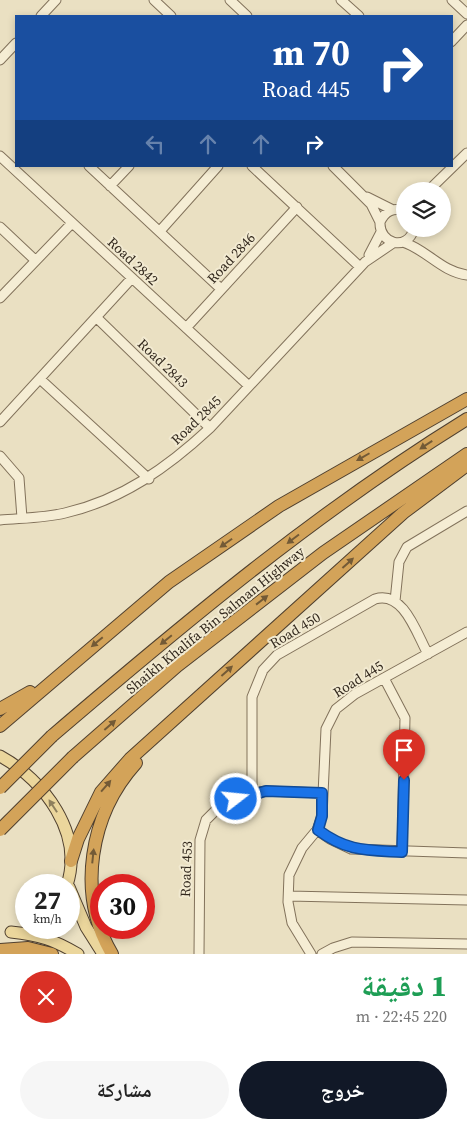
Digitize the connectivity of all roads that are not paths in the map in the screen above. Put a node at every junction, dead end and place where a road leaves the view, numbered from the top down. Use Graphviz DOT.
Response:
graph roads {
  1 [pos="56,0"];
  2 [pos="154,0"];
  3 [pos="230,0"];
  4 [pos="341,0"];
  5 [pos="452,0"];
  6 [pos="162,9"];
  7 [pos="467,14"];
  8 [pos="42,15"];
  9 [pos="157,15"];
  10 [pos="169,15"];
  11 [pos="247,15"];
  12 [pos="358,15"];
  13 [pos="467,25"];
  14 [pos="453,40"];
  15 [pos="15,44"];
  16 [pos="0,60"];
  17 [pos="467,153"];
  18 [pos="0,156"];
  19 [pos="460,161"];
  20 [pos="90,167"];
  21 [pos="128,167"];
  22 [pos="217,167"];
  23 [pos="253,167"];
  24 [pos="334,167"];
  25 [pos="467,168"];
  26 [pos="438,182"];
  27 [pos="110,186"];
  28 [pos="357,189"];
  29 [pos="297,208"];
  30 [pos="396,208"];
  31 [pos="396,212"];
  32 [pos="380,222"];
  33 [pos="72,223"];
  34 [pos="0,227"];
  35 [pos="160,231"];
  36 [pos="381,232"];
  37 [pos="408,237"];
  38 [pos="418,237"];
  39 [pos="403,242"];
  40 [pos="393,243"];
  41 [pos="427,254"];
  42 [pos="35,260"];
  43 [pos="362,264"];
  44 [pos="467,275"];
  45 [pos="132,278"];
  46 [pos="221,289"];
  47 [pos="0,298"];
  48 [pos="97,318"];
  49 [pos="186,328"];
  50 [pos="40,379"];
  51 [pos="249,386"];
  52 [pos="467,399"];
  53 [pos="467,419"];
  54 [pos="0,422"];
  55 [pos="210,428"];
  56 [pos="467,454"];
  57 [pos="0,456"];
  58 [pos="467,465"];
  59 [pos="149,479"];
  60 [pos="467,511"];
  61 [pos="22,518"];
  62 [pos="0,520"];
  63 [pos="395,601"];
  64 [pos="467,632"];
  65 [pos="428,654"];
  66 [pos="56,677"];
  67 [pos="384,678"];
  68 [pos="190,704"];
  69 [pos="0,709"];
  70 [pos="0,726"];
  71 [pos="0,756"];
  72 [pos="0,788"];
  73 [pos="252,793"];
  74 [pos="322,793"];
  75 [pos="0,830"];
  76 [pos="318,830"];
  77 [pos="402,852"];
  78 [pos="467,853"];
  79 [pos="71,862"];
  80 [pos="69,874"];
  81 [pos="289,896"];
  82 [pos="467,900"];
  83 [pos="80,913"];
  84 [pos="6,932"];
  85 [pos="402,943"];
  86 [pos="467,944"];
  87 [pos="0,950"];
  88 [pos="52,954"];
  89 [pos="78,954"];
  90 [pos="103,954"];
  91 [pos="112,954"];
  92 [pos="198,954"];
  93 [pos="311,954"];
  94 [pos="322,954"];
  95 [pos="402,954"];
  1 -- 8 [label="street"];
  2 -- 6 [label="street"];
  3 -- 11 [label="street"];
  4 -- 12 [label="street"];
  5 -- 7 [label="street"];
  6 -- 9 [label="street"];
  6 -- 10 [label="street"];
  13 -- 14 [label="street"];
  15 -- 16 [label="street"];
  17 -- 19 [label="street"];
  18 -- 33 [label="street, Road 2842"];
  19 -- 25 [label="street"];
  19 -- 26 [label="street"];
  20 -- 27 [label="street"];
  21 -- 27 [label="street"];
  22 -- 35 [label="street"];
  23 -- 29 [label="street"];
  24 -- 28 [label="street"];
  27 -- 35 [label="street"];
  28 -- 30 [label="street"];
  28 -- 32 [label="street"];
  29 -- 43 [label="street"];
  29 -- 46 [label="street, Road 2846"];
  31 -- 32 [label="street"];
  32 -- 36 [label="street"];
  33 -- 42 [label="street"];
  33 -- 45 [label="street, Road 2842"];
  34 -- 42 [label="street"];
  35 -- 46 [label="street"];
  36 -- 40 [label="street"];
  36 -- 43 [label="street, Road 2845"];
  37 -- 39 [label="street"];
  38 -- 41 [label="street"];
  39 -- 40 [label="street"];
  39 -- 41 [label="street"];
  40 -- 43 [label="street, Road 2845"];
  41 -- 44 [label="street"];
  42 -- 47 [label="street"];
  43 -- 51 [label="street, Road 2845"];
  45 -- 48 [label="street"];
  45 -- 49 [label="street, Road 2842"];
  46 -- 49 [label="street, Road 2846"];
  48 -- 50 [label="street"];
  48 -- 55 [label="street, Road 2843"];
  49 -- 51 [label="street, Road 2842"];
  50 -- 54 [label="street"];
  50 -- 59 [label="street"];
  51 -- 55 [label="street, Road 2845"];
  52 -- 66 [label="highway, one-way"];
  53 -- 72 [label="highway, Shaikh Khalifa Bin Salman Highway, one-way, bridge"];
  55 -- 59 [label="street, Road 2845"];
  75 -- 56 [label="highway, Shaikh Khalifa Bin Salman Highway, one-way, bridge"];
  57 -- 61 [label="street"];
  68 -- 58 [label="highway, one-way"];
  59 -- 61 [label="street, Road 2845"];
  60 -- 63 [label="street"];
  61 -- 62 [label="street, Road 2845"];
  63 -- 65 [label="street"];
  63 -- 73 [label="street, Road 450"];
  64 -- 65 [label="street, Road 445"];
  65 -- 67 [label="street, Road 445"];
  66 -- 69 [label="highway"];
  66 -- 70 [label="highway"];
  67 -- 74 [label="street, Road 445"];
  67 -- 77 [label="street"];
  79 -- 68 [label="highway, one-way"];
  91 -- 68 [label="highway, one-way"];
  79 -- 71 [label="main road, one-way"];
  73 -- 74 [label="street, Road 453"];
  73 -- 92 [label="street, Road 453"];
  74 -- 76 [label="street, Road 445"];
  76 -- 77 [label="street"];
  76 -- 81 [label="street, Road 445"];
  77 -- 78 [label="street"];
  79 -- 80 [label="main road"];
  81 -- 82 [label="street"];
  81 -- 93 [label="street, Road 445"];
  83 -- 90 [label="main road"];
  84 -- 89 [label="main road"];
  85 -- 86 [label="street"];
  85 -- 94 [label="street"];
  85 -- 95 [label="street"];
  87 -- 88 [label="highway"];
}
